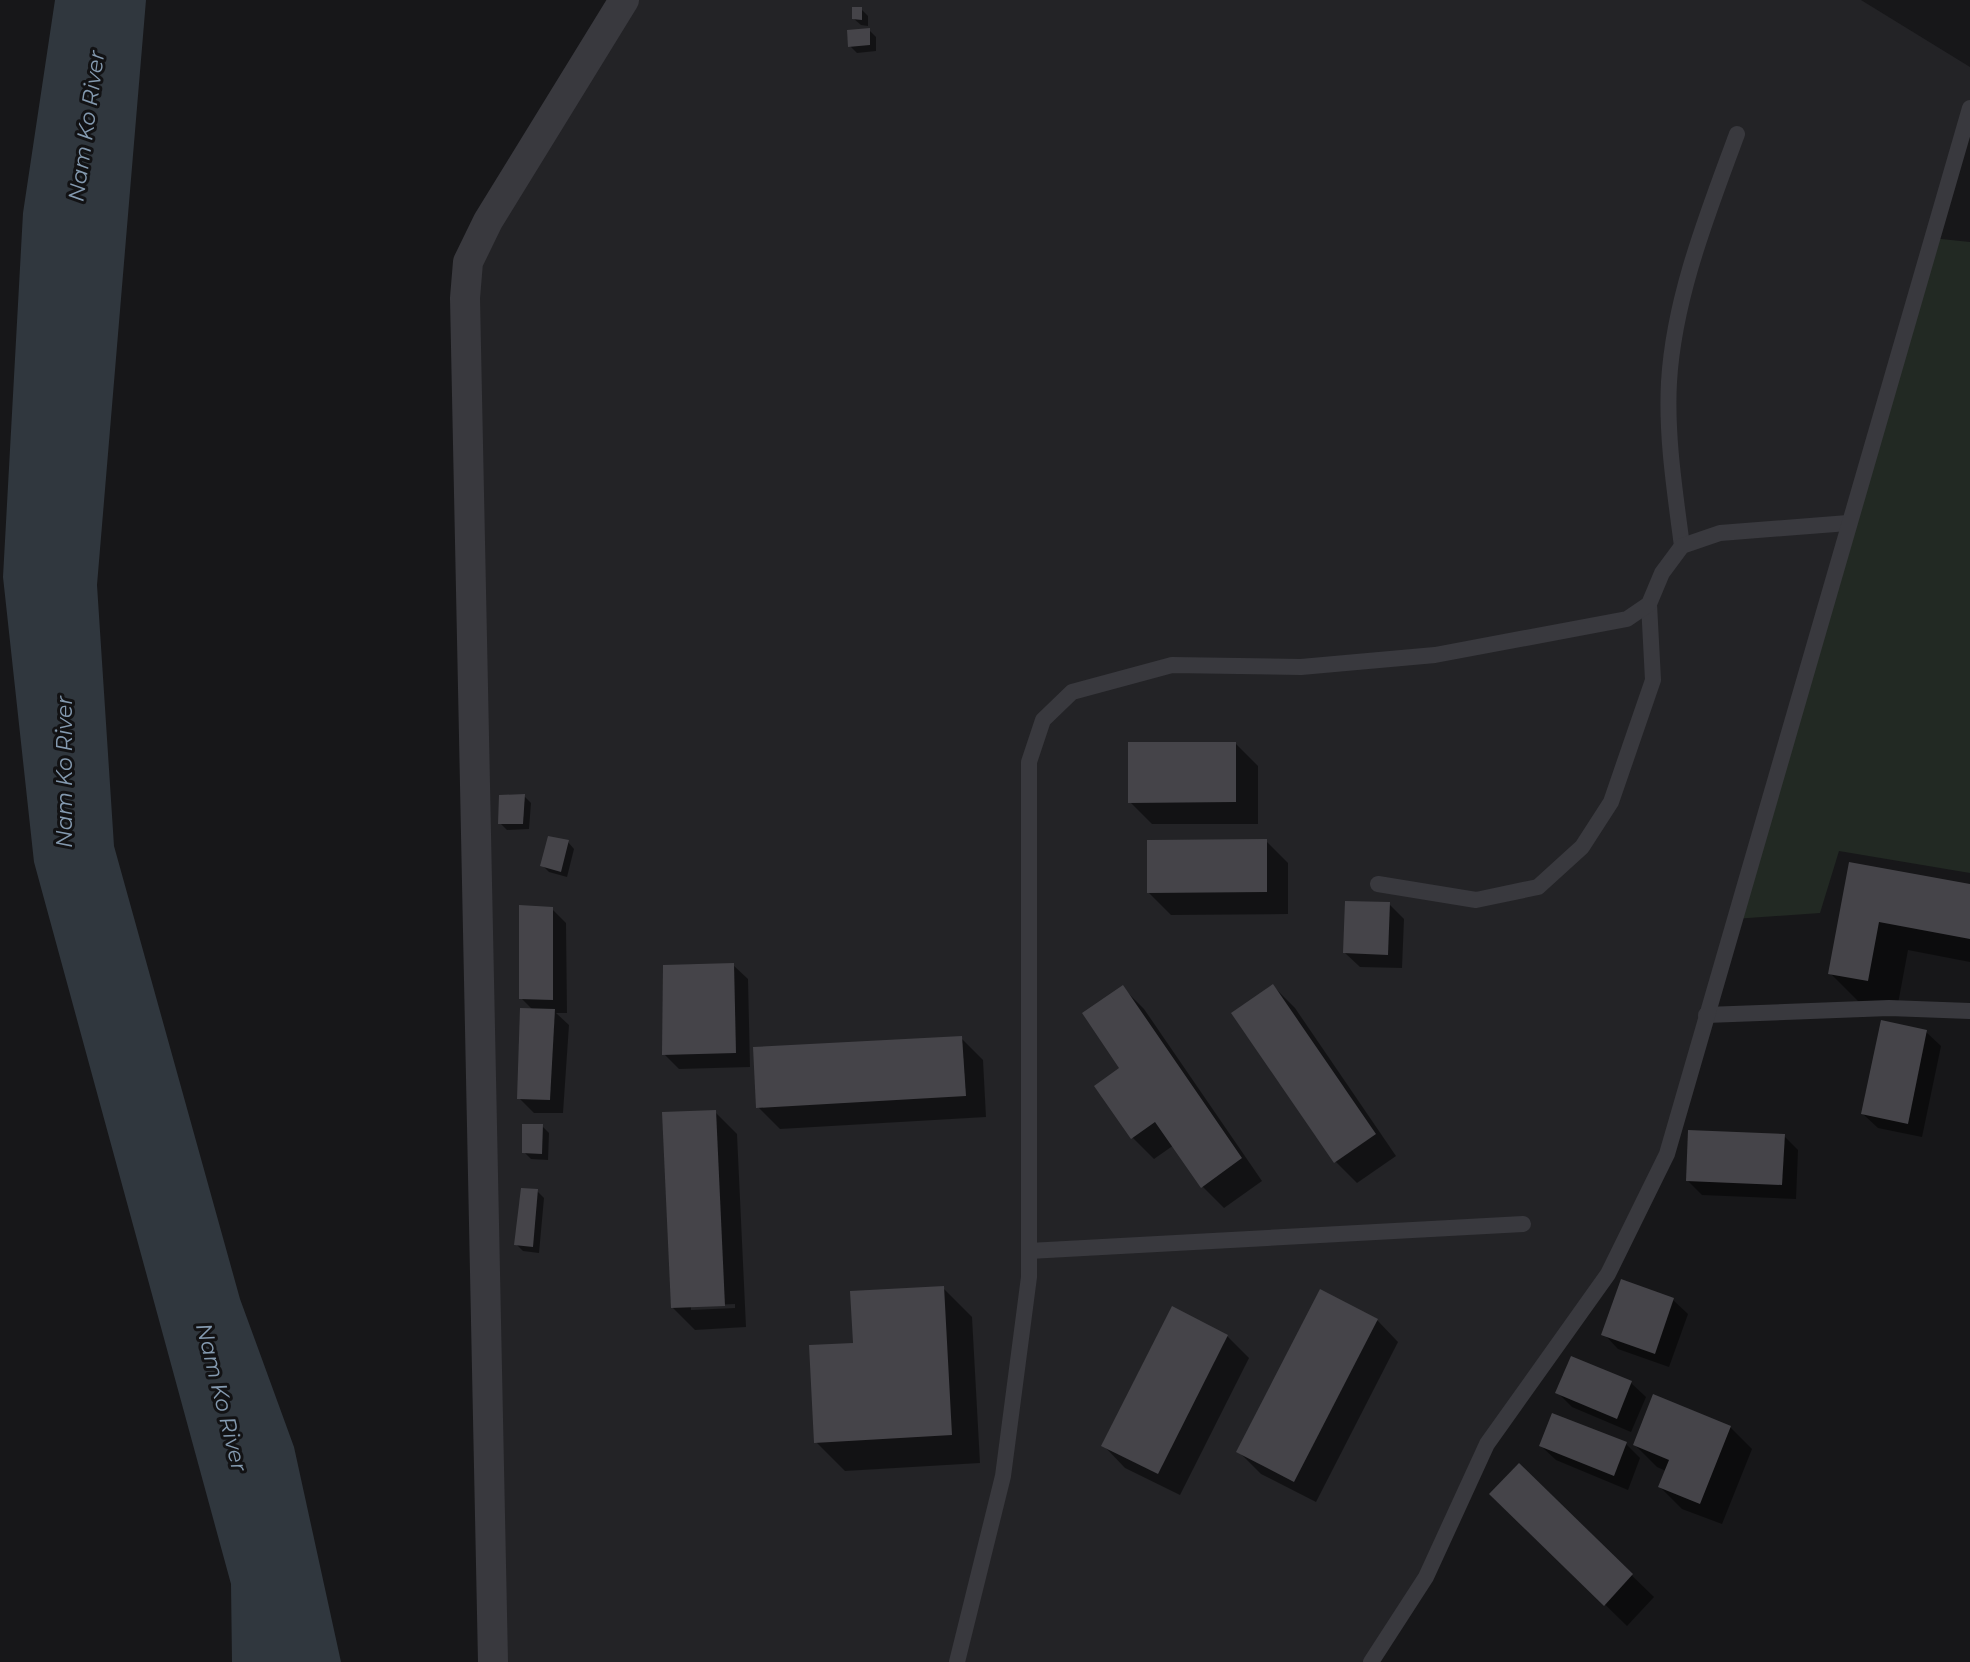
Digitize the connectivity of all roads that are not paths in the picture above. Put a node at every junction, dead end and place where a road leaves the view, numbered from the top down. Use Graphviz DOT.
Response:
graph roads {
  1 [pos="624,0"];
  2 [pos="1970,108"];
  3 [pos="1737,134"];
  4 [pos="1848,523"];
  5 [pos="1682,546"];
  6 [pos="1649,604"];
  7 [pos="1378,884"];
  8 [pos="1970,1011"];
  9 [pos="1706,1015"];
  10 [pos="1523,1224"];
  11 [pos="1029,1251"];
  12 [pos="493,1662"];
  13 [pos="957,1662"];
  14 [pos="1371,1662"];
  1 -- 12 [label="street"];
  2 -- 4 [label="lane"];
  3 -- 5 [label="lane"];
  4 -- 5 [label="lane"];
  4 -- 9 [label="lane"];
  5 -- 6 [label="lane"];
  6 -- 7 [label="lane"];
  6 -- 11 [label="lane"];
  8 -- 9 [label="lane"];
  9 -- 14 [label="lane"];
  10 -- 11 [label="lane"];
  11 -- 13 [label="lane"];
}
